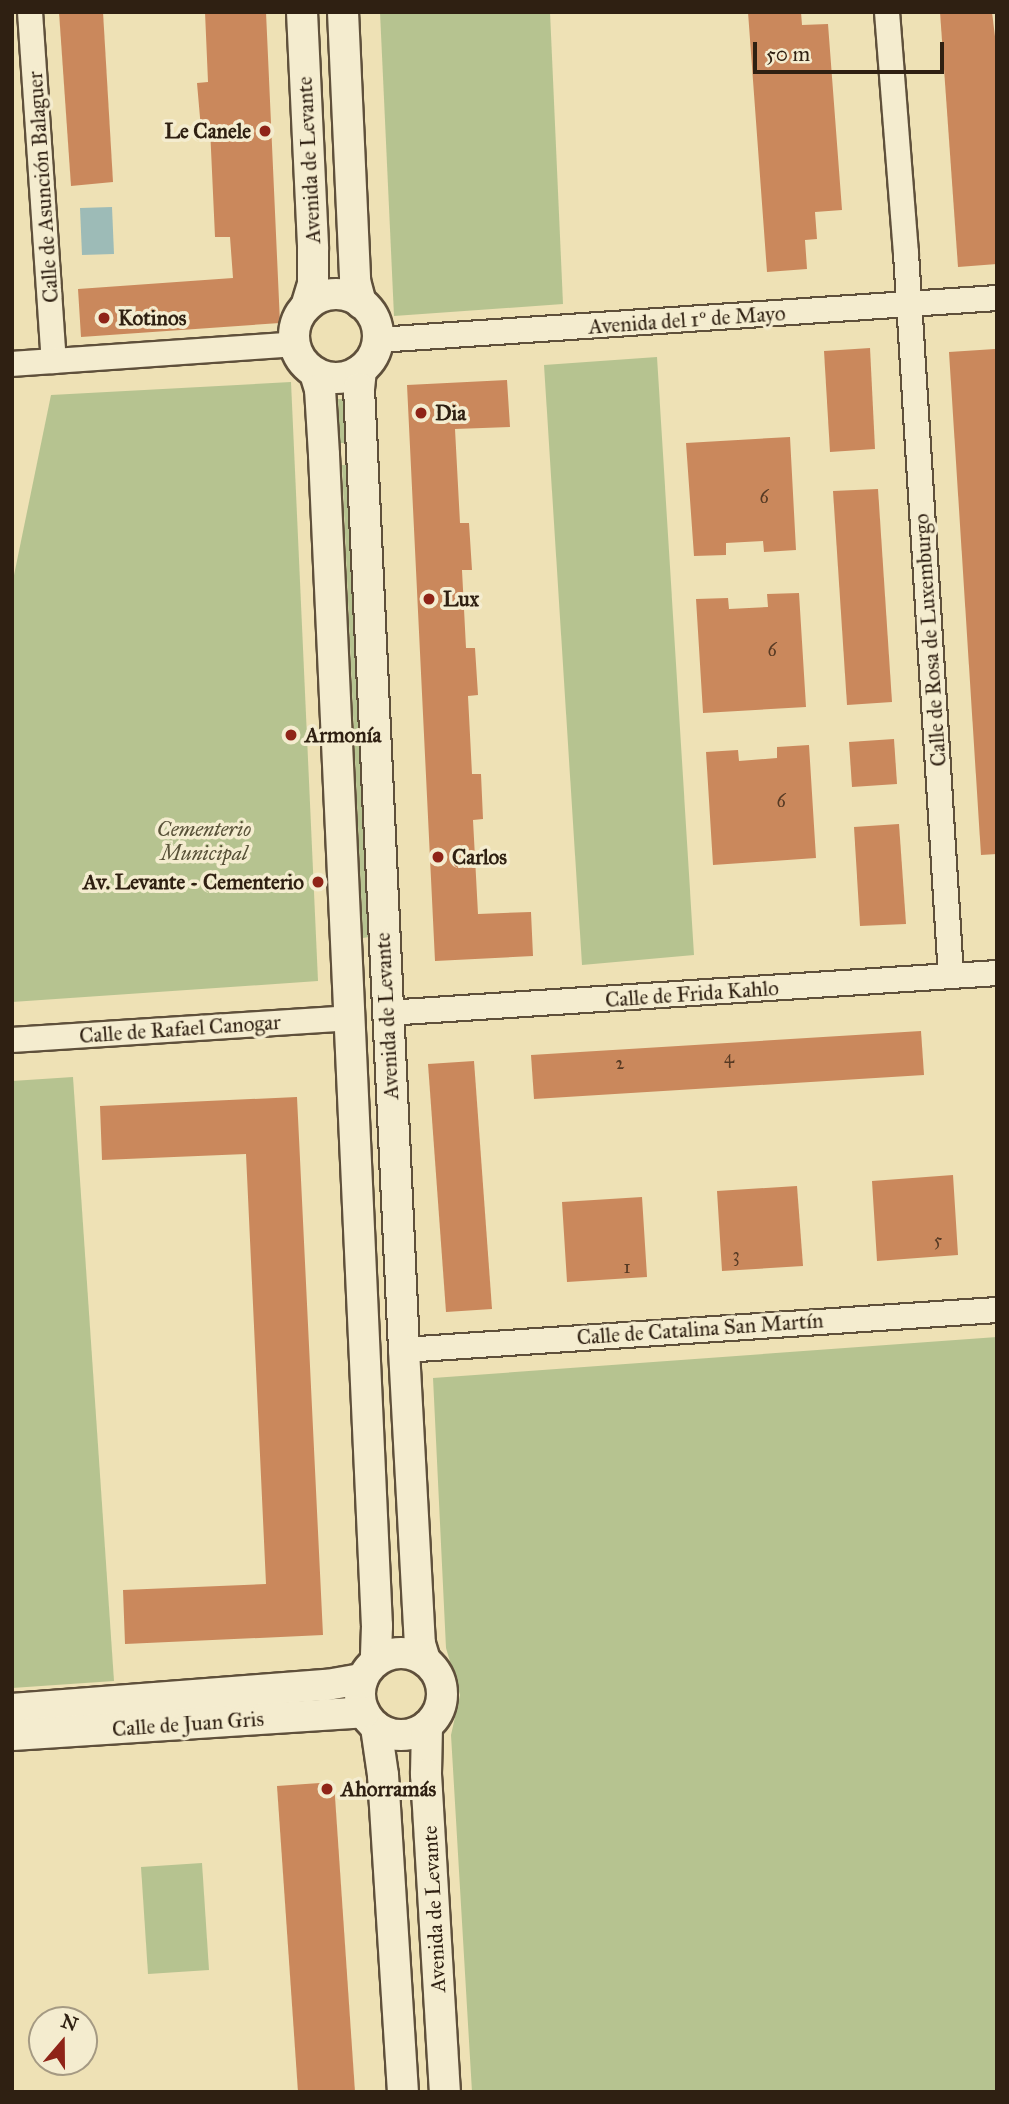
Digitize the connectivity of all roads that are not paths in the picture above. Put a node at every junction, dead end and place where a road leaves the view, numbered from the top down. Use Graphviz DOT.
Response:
graph roads {
  1 [pos="30,12"];
  2 [pos="302,12"];
  3 [pos="343,12"];
  4 [pos="887,12"];
  5 [pos="997,298"];
  6 [pos="361,303"];
  7 [pos="909,304"];
  8 [pos="306,307"];
  9 [pos="378,340"];
  10 [pos="295,344"];
  11 [pos="54,361"];
  12 [pos="12,364"];
  13 [pos="361,370"];
  14 [pos="315,373"];
  15 [pos="997,973"];
  16 [pos="951,976"];
  17 [pos="387,1013"];
  18 [pos="348,1018"];
  19 [pos="12,1040"];
  20 [pos="997,1310"];
  21 [pos="404,1350"];
  22 [pos="425,1660"];
  23 [pos="369,1670"];
  24 [pos="12,1709"];
  25 [pos="370,1720"];
  26 [pos="427,1726"];
  27 [pos="12,1735"];
  28 [pos="403,2092"];
  29 [pos="445,2092"];
  1 -- 11 [label="street, Calle de Asunción Balaguer"];
  2 -- 8 [label="street, Avenida de Levante"];
  3 -- 6 [label="street, Avenida de Levante"];
  4 -- 7 [label="street, Calle de Rosa de Luxemburgo"];
  5 -- 7 [label="street, Avenida del 1º de Mayo"];
  6 -- 8 [label="street"];
  6 -- 9 [label="street"];
  7 -- 9 [label="street, Avenida del 1º de Mayo"];
  7 -- 16 [label="street, Calle de Rosa de Luxemburgo"];
  8 -- 10 [label="street"];
  9 -- 13 [label="street"];
  10 -- 11 [label="street"];
  10 -- 14 [label="street"];
  11 -- 12 [label="street"];
  13 -- 14 [label="street"];
  13 -- 17 [label="street, Avenida de Levante"];
  14 -- 18 [label="street, Avenida de Levante"];
  15 -- 16 [label="street, Calle de Frida Kahlo"];
  16 -- 17 [label="street, Calle de Frida Kahlo"];
  17 -- 21 [label="street, Avenida de Levante"];
  18 -- 19 [label="street, Calle de Rafael Canogar"];
  18 -- 23 [label="street, Avenida de Levante"];
  20 -- 21 [label="street, Calle de Catalina San Martín"];
  21 -- 22 [label="street, Avenida de Levante"];
  22 -- 23 [label="street"];
  22 -- 26 [label="street"];
  23 -- 24 [label="street, Calle de Juan Gris"];
  23 -- 25 [label="street"];
  25 -- 26 [label="street"];
  25 -- 27 [label="street, Calle de Juan Gris"];
  25 -- 28 [label="street, Avenida de Levante"];
  26 -- 29 [label="street, Avenida de Levante"];
}
